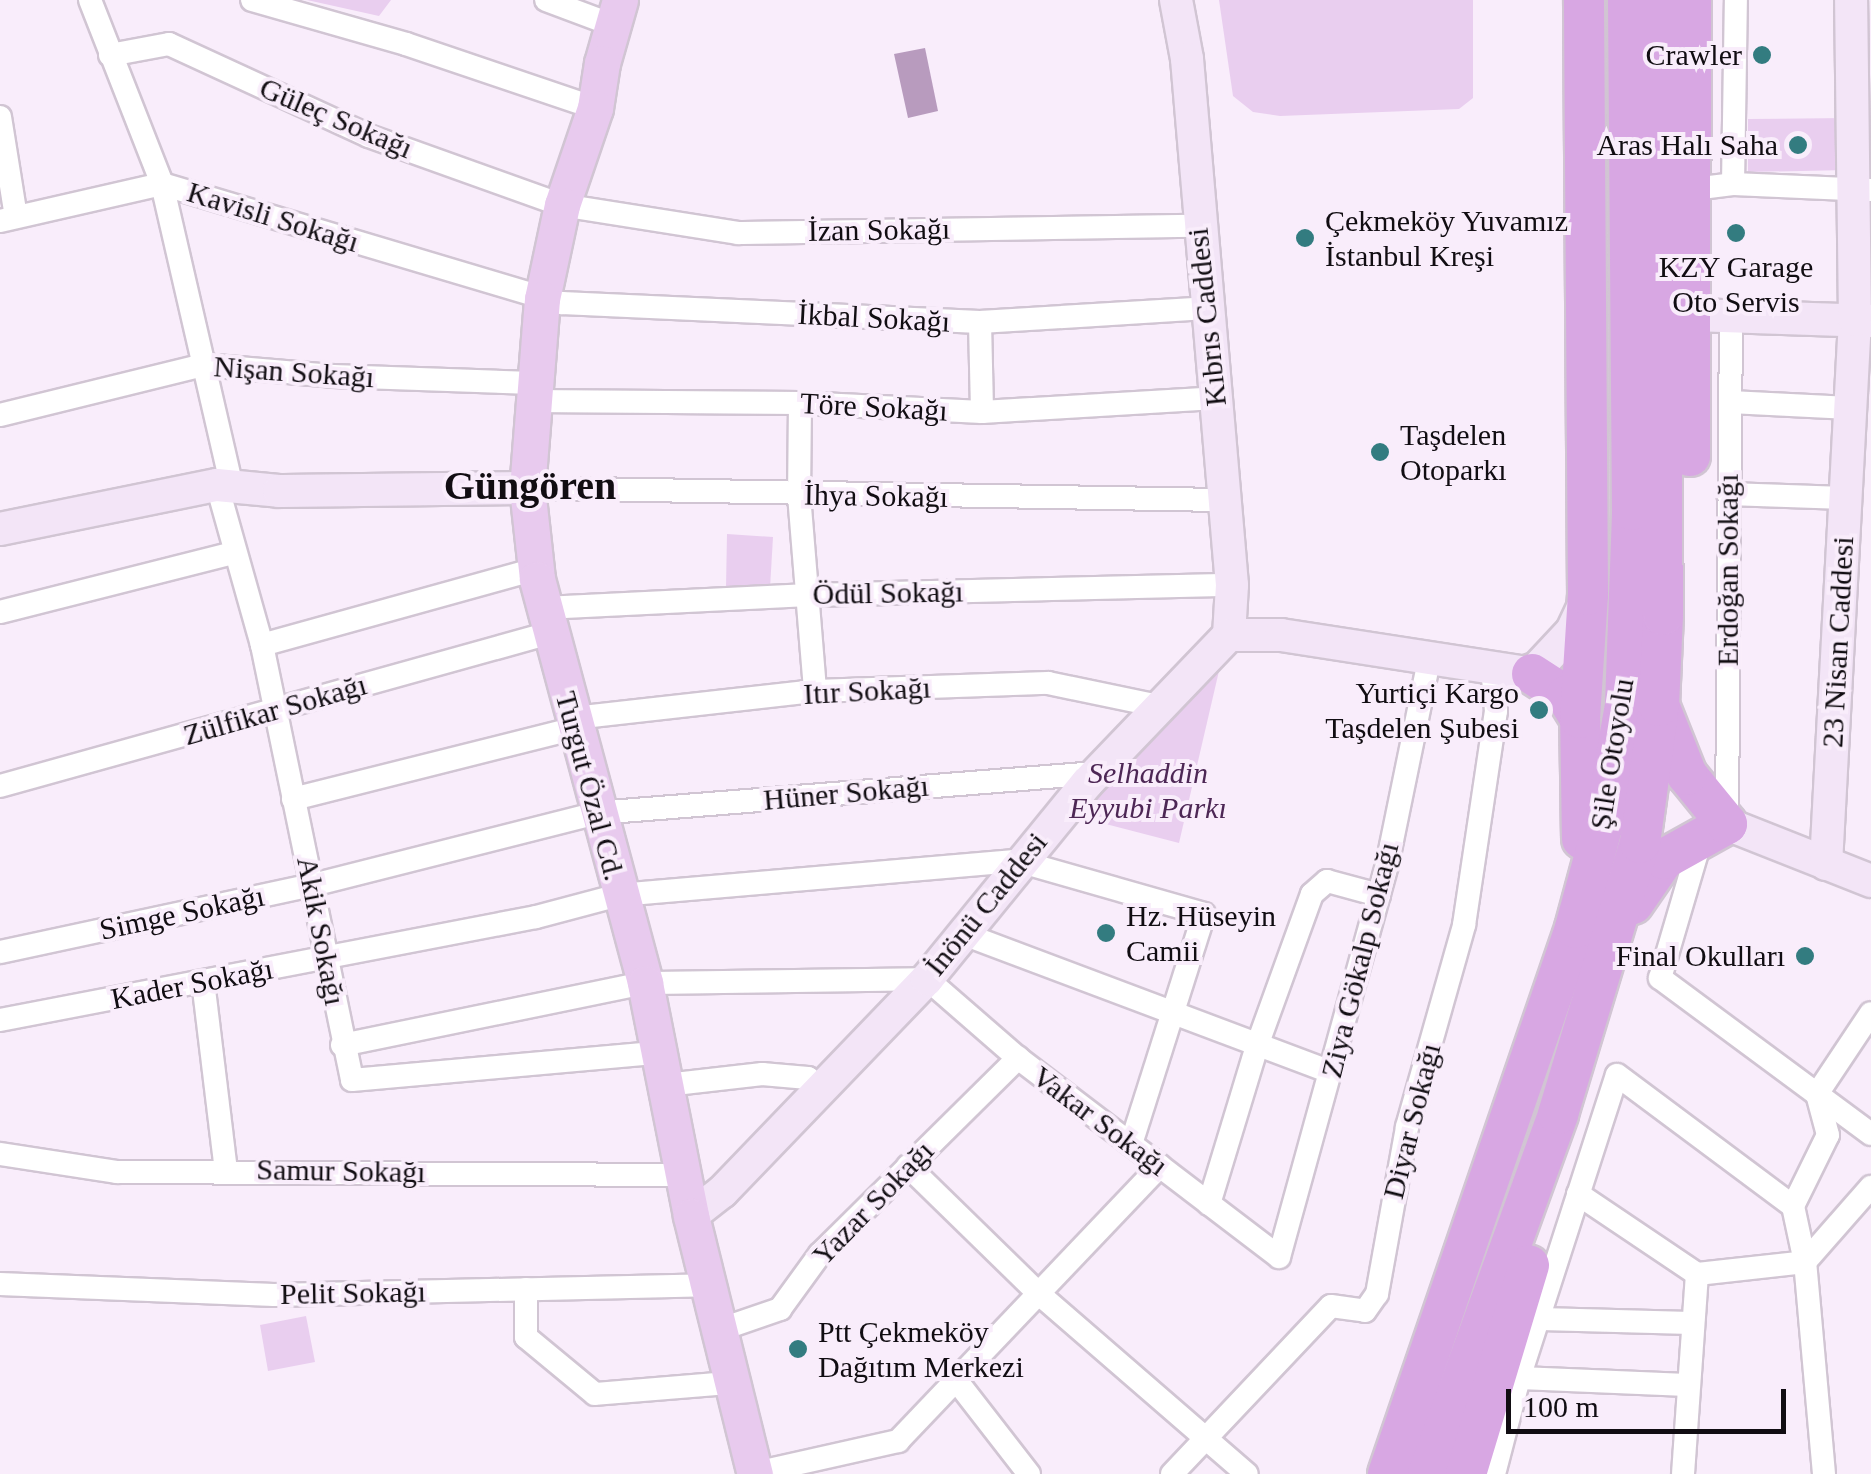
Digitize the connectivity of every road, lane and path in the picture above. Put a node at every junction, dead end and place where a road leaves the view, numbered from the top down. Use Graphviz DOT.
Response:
graph roads {
  1 [pos="90,0"];
  2 [pos="252,0"];
  3 [pos="546,0"];
  4 [pos="645,0"];
  5 [pos="1176,0"];
  6 [pos="1584,0"];
  7 [pos="1628,0"];
  8 [pos="1657,0"];
  9 [pos="1691,0"];
  10 [pos="1736,0"];
  11 [pos="1851,0"];
  12 [pos="617,12"];
  13 [pos="110,55"];
  14 [pos="597,101"];
  15 [pos="0,117"];
  16 [pos="162,184"];
  17 [pos="1733,184"];
  18 [pos="1693,188"];
  19 [pos="1862,190"];
  20 [pos="562,206"];
  21 [pos="8,220"];
  22 [pos="1198,226"];
  23 [pos="542,300"];
  24 [pos="1207,308"];
  25 [pos="1712,315"];
  26 [pos="1863,320"];
  27 [pos="980,322"];
  28 [pos="203,365"];
  29 [pos="532,392"];
  30 [pos="1216,398"];
  31 [pos="1730,402"];
  32 [pos="800,403"];
  33 [pos="1850,408"];
  34 [pos="982,412"];
  35 [pos="0,415"];
  36 [pos="1860,447"];
  37 [pos="224,486"];
  38 [pos="527,488"];
  39 [pos="1728,494"];
  40 [pos="799,495"];
  41 [pos="1846,498"];
  42 [pos="1224,500"];
  43 [pos="0,529"];
  44 [pos="234,553"];
  45 [pos="536,569"];
  46 [pos="1232,584"];
  47 [pos="809,594"];
  48 [pos="1588,595"];
  49 [pos="0,612"];
  50 [pos="547,620"];
  51 [pos="1229,634"];
  52 [pos="262,644"];
  53 [pos="1428,660"];
  54 [pos="1492,667"];
  55 [pos="1532,674"];
  56 [pos="815,692"];
  57 [pos="1159,706"];
  58 [pos="1659,706"];
  59 [pos="274,710"];
  60 [pos="1580,718"];
  61 [pos="574,723"];
  62 [pos="1675,748"];
  63 [pos="1096,773"];
  64 [pos="0,786"];
  65 [pos="292,800"];
  66 [pos="597,812"];
  67 [pos="1714,830"];
  68 [pos="1640,843"];
  69 [pos="1018,862"];
  70 [pos="1826,864"];
  71 [pos="1871,880"];
  72 [pos="313,886"];
  73 [pos="619,895"];
  74 [pos="1379,896"];
  75 [pos="962,933"];
  76 [pos="1592,938"];
  77 [pos="0,952"];
  78 [pos="328,959"];
  79 [pos="927,979"];
  80 [pos="203,980"];
  81 [pos="645,983"];
  82 [pos="1173,1013"];
  83 [pos="1871,1013"];
  84 [pos="0,1020"];
  85 [pos="1258,1043"];
  86 [pos="342,1045"];
  87 [pos="1018,1058"];
  88 [pos="662,1069"];
  89 [pos="1332,1072"];
  90 [pos="821,1088"];
  91 [pos="1516,1092"];
  92 [pos="1817,1094"];
  93 [pos="1558,1114"];
  94 [pos="1871,1134"];
  95 [pos="1131,1144"];
  96 [pos="0,1154"];
  97 [pos="908,1166"];
  98 [pos="1160,1166"];
  99 [pos="226,1170"];
  100 [pos="682,1175"];
  101 [pos="1871,1187"];
  102 [pos="1578,1194"];
  103 [pos="1209,1204"];
  104 [pos="1793,1206"];
  105 [pos="690,1216"];
  106 [pos="1278,1257"];
  107 [pos="1805,1262"];
  108 [pos="1697,1274"];
  109 [pos="0,1284"];
  110 [pos="707,1285"];
  111 [pos="526,1290"];
  112 [pos="1038,1293"];
  113 [pos="1541,1319"];
  114 [pos="1691,1323"];
  115 [pos="719,1330"];
  116 [pos="1519,1378"];
  117 [pos="956,1380"];
  118 [pos="730,1382"];
  119 [pos="1688,1385"];
  120 [pos="1207,1440"];
  121 [pos="755,1474"];
  122 [pos="1030,1474"];
  123 [pos="1172,1474"];
  124 [pos="1246,1474"];
  125 [pos="1360,1474"];
  126 [pos="1388,1474"];
  127 [pos="1428,1474"];
  128 [pos="1466,1474"];
  129 [pos="1494,1474"];
  130 [pos="1683,1474"];
  131 [pos="1824,1474"];
  1 -- 13 [label="street, Akik Sokağı"];
  2 -- 14 [label="street"];
  3 -- 12 [label="street"];
  4 -- 14 [label="main road"];
  5 -- 22 [label="street, Kıbrıs Caddesi"];
  6 -- 48 [label="highway"];
  7 -- 76 [label="highway, Şile Otoyolu"];
  8 -- 58 [label="highway, Şile Otoyolu"];
  9 -- 18 [label="highway"];
  10 -- 17 [label="street"];
  11 -- 19 [label="street, 23 Nisan Caddesi"];
  12 -- 14 [label="main road"];
  13 -- 16 [label="street, Akik Sokağı"];
  13 -- 20 [label="street, Güleç Sokağı"];
  14 -- 20 [label="main road, Turgut Özal Cd."];
  15 -- 21 [label="street"];
  16 -- 21 [label="street, Kavisli Sokağı"];
  16 -- 23 [label="street, Kavisli Sokağı"];
  16 -- 28 [label="street, Akik Sokağı"];
  17 -- 18 [label="street"];
  17 -- 19 [label="street"];
  18 -- 25 [label="highway"];
  19 -- 26 [label="street, 23 Nisan Caddesi"];
  20 -- 22 [label="street, İzan Sokağı"];
  20 -- 23 [label="main road, Turgut Özal Cd."];
  22 -- 24 [label="street, Kıbrıs Caddesi"];
  23 -- 27 [label="street, İkbal Sokağı"];
  23 -- 29 [label="main road, Turgut Özal Cd."];
  24 -- 27 [label="street, İkbal Sokağı"];
  24 -- 30 [label="street, Kıbrıs Caddesi"];
  25 -- 26 [label="street"];
  25 -- 31 [label="street, Erdoğan Sokağı"];
  25 -- 62 [label="highway"];
  26 -- 33 [label="street, 23 Nisan Caddesi"];
  27 -- 34 [label="street"];
  28 -- 29 [label="street, Nişan Sokağı"];
  28 -- 35 [label="street, Nişan Sokağı"];
  28 -- 37 [label="street, Akik Sokağı"];
  29 -- 32 [label="street, Töre Sokağı"];
  29 -- 38 [label="main road, Turgut Özal Cd."];
  30 -- 34 [label="street, Töre Sokağı"];
  30 -- 42 [label="street, Kıbrıs Caddesi"];
  31 -- 33 [label="street"];
  31 -- 39 [label="street, Erdoğan Sokağı"];
  32 -- 34 [label="street, Töre Sokağı"];
  32 -- 40 [label="street"];
  33 -- 36 [label="street, 23 Nisan Caddesi"];
  36 -- 41 [label="street, 23 Nisan Caddesi"];
  37 -- 38 [label="street"];
  37 -- 43 [label="street"];
  37 -- 44 [label="street, Akik Sokağı"];
  38 -- 40 [label="street, İhya Sokağı"];
  38 -- 45 [label="main road, Turgut Özal Cd."];
  39 -- 41 [label="street"];
  39 -- 67 [label="street, Erdoğan Sokağı"];
  40 -- 42 [label="street, İhya Sokağı"];
  40 -- 47 [label="street"];
  41 -- 70 [label="street, 23 Nisan Caddesi"];
  42 -- 46 [label="street, Kıbrıs Caddesi"];
  44 -- 49 [label="street"];
  44 -- 52 [label="street, Akik Sokağı"];
  45 -- 50 [label="main road, Turgut Özal Cd."];
  45 -- 52 [label="street"];
  46 -- 47 [label="street, Ödül Sokağı"];
  46 -- 51 [label="street, Kıbrıs Caddesi"];
  47 -- 50 [label="street, Ödül Sokağı"];
  47 -- 56 [label="street"];
  48 -- 55 [label="street"];
  48 -- 60 [label="highway"];
  50 -- 59 [label="street, Zülfikar Sokağı"];
  50 -- 61 [label="main road, Turgut Özal Cd."];
  51 -- 53 [label="street"];
  51 -- 57 [label="street, İnönü Caddesi"];
  52 -- 59 [label="street, Akik Sokağı"];
  53 -- 54 [label="street"];
  53 -- 74 [label="street, Ziya Gökalp Sokağı"];
  54 -- 55 [label="street"];
  54 -- 120 [label="street, Diyar Sokağı"];
  55 -- 60 [label="highway"];
  56 -- 57 [label="street, Itır Sokağı"];
  56 -- 61 [label="street, Itır Sokağı"];
  57 -- 63 [label="street, İnönü Caddesi"];
  58 -- 62 [label="highway"];
  58 -- 68 [label="highway, Şile Otoyolu"];
  59 -- 64 [label="street, Zülfikar Sokağı"];
  59 -- 65 [label="street, Akik Sokağı"];
  60 -- 76 [label="highway"];
  61 -- 65 [label="street, Itır Sokağı"];
  61 -- 66 [label="main road, Turgut Özal Cd."];
  62 -- 67 [label="highway"];
  62 -- 68 [label="highway"];
  63 -- 66 [label="street, Hüner Sokağı"];
  63 -- 69 [label="street, İnönü Caddesi"];
  65 -- 72 [label="street, Akik Sokağı"];
  66 -- 72 [label="street, Simge Sokağı"];
  66 -- 73 [label="main road, Turgut Özal Cd."];
  67 -- 70 [label="street"];
  67 -- 76 [label="highway"];
  67 -- 92 [label="street, Erdoğan Sokağı"];
  68 -- 76 [label="highway, Şile Otoyolu"];
  69 -- 73 [label="street, Kader Sokağı"];
  69 -- 75 [label="street, İnönü Caddesi"];
  69 -- 82 [label="street"];
  70 -- 71 [label="street"];
  72 -- 77 [label="street, Simge Sokağı"];
  72 -- 78 [label="street, Akik Sokağı"];
  73 -- 78 [label="street, Kader Sokağı"];
  73 -- 81 [label="main road, Turgut Özal Cd."];
  74 -- 85 [label="street"];
  74 -- 89 [label="street, Ziya Gökalp Sokağı"];
  75 -- 79 [label="street, İnönü Caddesi"];
  75 -- 82 [label="street"];
  76 -- 91 [label="highway, Şile Otoyolu"];
  76 -- 93 [label="highway, Şile Otoyolu"];
  78 -- 80 [label="street, Kader Sokağı"];
  78 -- 86 [label="street, Akik Sokağı"];
  79 -- 81 [label="street"];
  79 -- 87 [label="street, Vakar Sokağı"];
  79 -- 90 [label="street, İnönü Caddesi"];
  80 -- 84 [label="street, Kader Sokağı"];
  80 -- 99 [label="street"];
  81 -- 86 [label="street"];
  81 -- 88 [label="main road, Turgut Özal Cd."];
  82 -- 85 [label="street"];
  82 -- 95 [label="street"];
  83 -- 92 [label="street"];
  85 -- 89 [label="street"];
  85 -- 103 [label="street"];
  86 -- 88 [label="street, Akik Sokağı"];
  87 -- 95 [label="street, Vakar Sokağı"];
  87 -- 97 [label="street, Yazar Sokağı"];
  88 -- 90 [label="street"];
  88 -- 100 [label="main road, Turgut Özal Cd."];
  89 -- 106 [label="street, Ziya Gökalp Sokağı"];
  90 -- 105 [label="street, İnönü Caddesi"];
  91 -- 125 [label="highway"];
  91 -- 126 [label="highway, Şile Otoyolu"];
  92 -- 94 [label="street"];
  92 -- 104 [label="street"];
  93 -- 127 [label="highway, Şile Otoyolu"];
  93 -- 128 [label="highway"];
  95 -- 98 [label="street, Vakar Sokağı"];
  96 -- 99 [label="street, Samur Sokağı"];
  97 -- 112 [label="street"];
  97 -- 115 [label="street, Yazar Sokağı"];
  98 -- 103 [label="street, Vakar Sokağı"];
  98 -- 112 [label="street"];
  99 -- 100 [label="street, Samur Sokağı"];
  100 -- 105 [label="main road, Turgut Özal Cd."];
  101 -- 107 [label="street"];
  102 -- 104 [label="street"];
  102 -- 108 [label="street"];
  102 -- 113 [label="street"];
  103 -- 106 [label="street, Vakar Sokağı"];
  104 -- 107 [label="street"];
  105 -- 110 [label="main road, Turgut Özal Cd."];
  107 -- 108 [label="street"];
  107 -- 131 [label="street"];
  108 -- 114 [label="street"];
  109 -- 111 [label="street, Pelit Sokağı"];
  110 -- 111 [label="street, Pelit Sokağı"];
  110 -- 115 [label="main road, Turgut Özal Cd."];
  111 -- 118 [label="street"];
  112 -- 117 [label="street"];
  112 -- 120 [label="street"];
  113 -- 114 [label="street"];
  113 -- 116 [label="street"];
  114 -- 119 [label="street"];
  115 -- 118 [label="main road, Turgut Özal Cd."];
  116 -- 119 [label="street"];
  116 -- 129 [label="street"];
  117 -- 121 [label="street"];
  117 -- 122 [label="street"];
  118 -- 121 [label="main road, Turgut Özal Cd."];
  119 -- 130 [label="street"];
  120 -- 123 [label="street, Diyar Sokağı"];
  120 -- 124 [label="street"];
}
